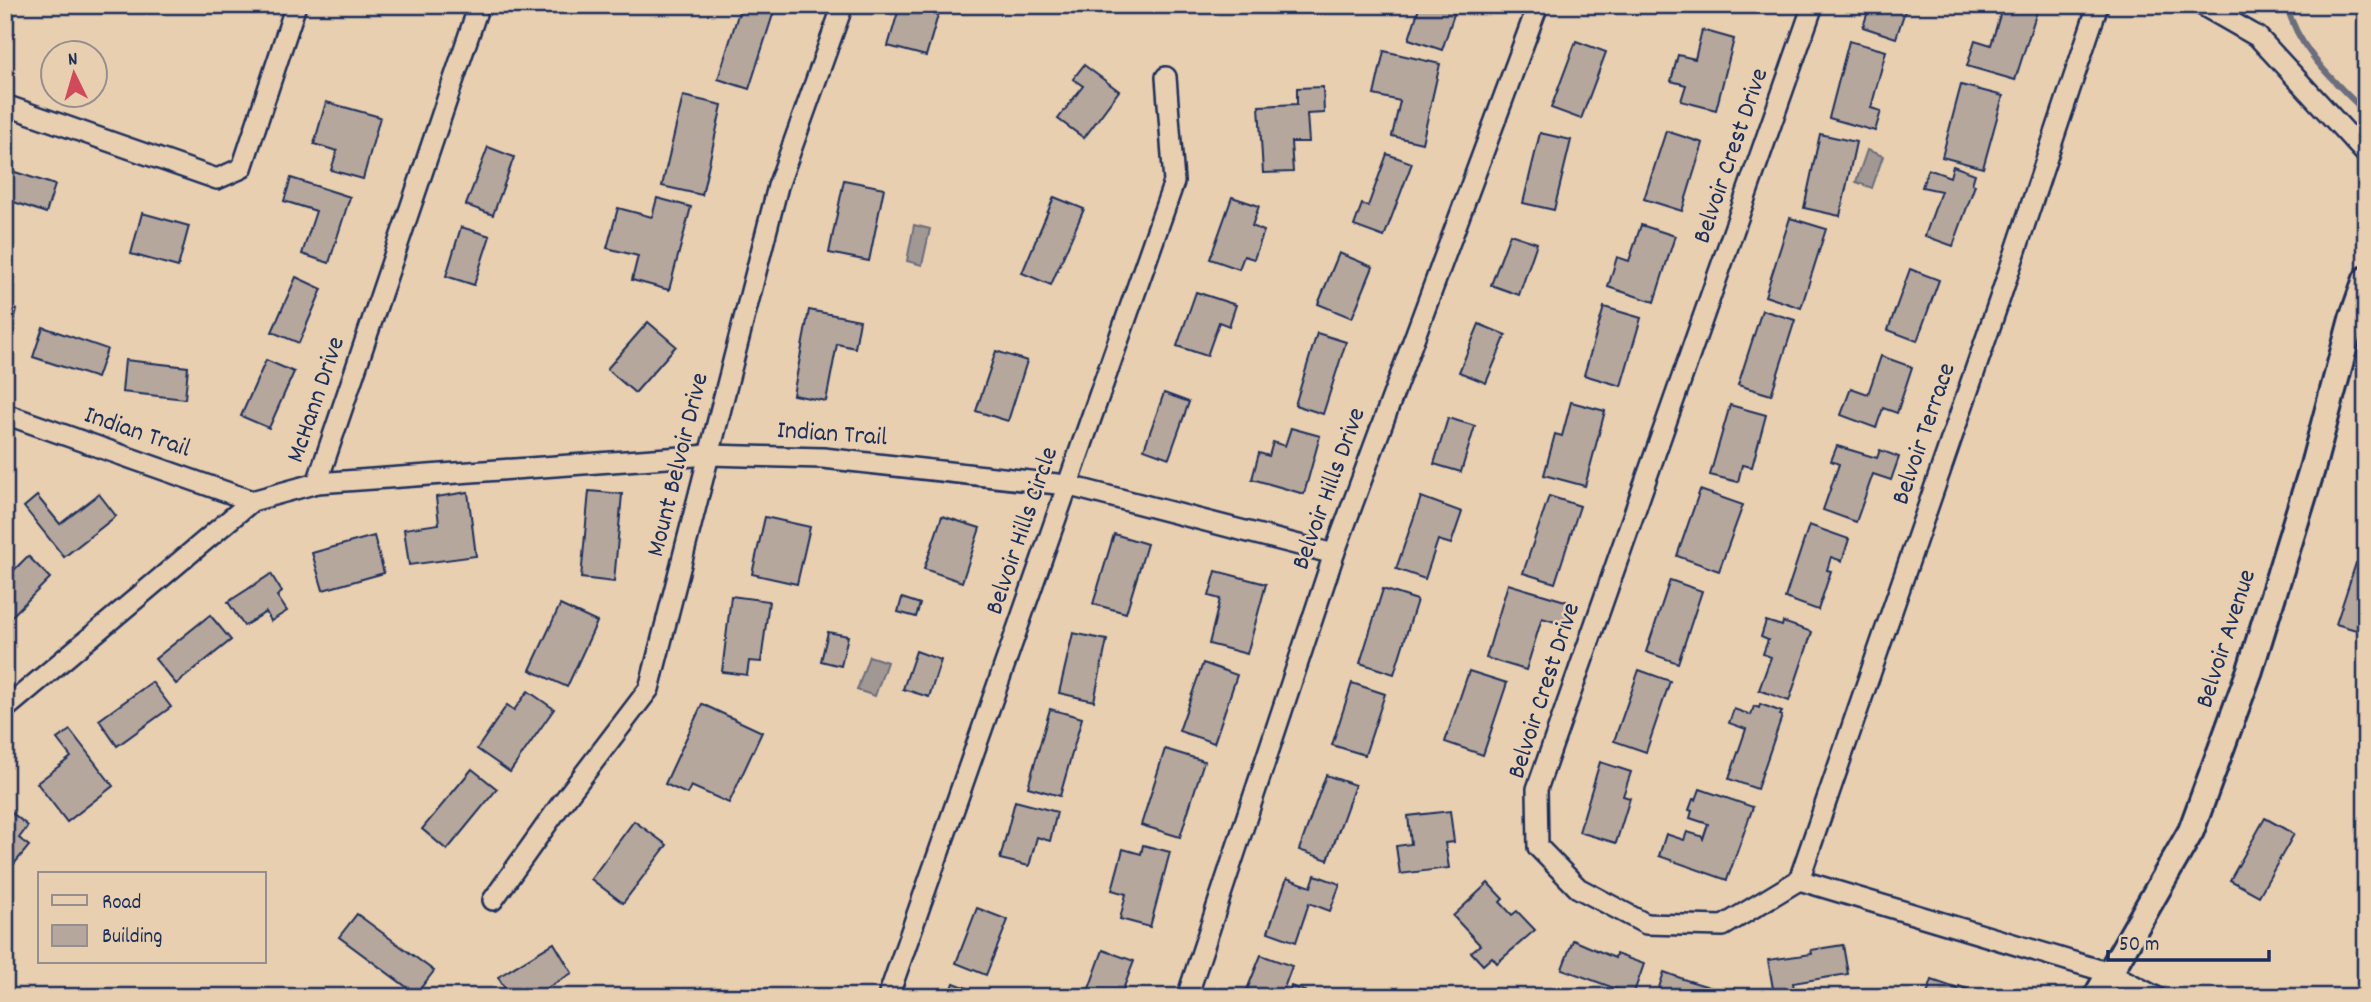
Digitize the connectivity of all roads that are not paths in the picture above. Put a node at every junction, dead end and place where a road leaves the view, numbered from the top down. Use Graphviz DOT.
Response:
graph roads {
  1 [pos="296,5"];
  2 [pos="479,5"];
  3 [pos="843,5"];
  4 [pos="1538,5"];
  5 [pos="1813,5"];
  6 [pos="2098,5"];
  7 [pos="2202,5"];
  8 [pos="1166,77"];
  9 [pos="5,105"];
  10 [pos="2366,154"];
  11 [pos="2366,279"];
  12 [pos="5,414"];
  13 [pos="709,455"];
  14 [pos="317,483"];
  15 [pos="1066,485"];
  16 [pos="252,501"];
  17 [pos="1334,554"];
  18 [pos="5,709"];
  19 [pos="1798,880"];
  20 [pos="493,900"];
  21 [pos="2110,973"];
  22 [pos="888,997"];
  23 [pos="1187,997"];
  24 [pos="2096,997"];
  25 [pos="2156,997"];
  1 -- 9 [label="street"];
  2 -- 14 [label="street, McHann Drive"];
  3 -- 13 [label="street, Mount Belvoir Drive"];
  4 -- 17 [label="street, Belvoir Hills Drive"];
  5 -- 19 [label="street, Belvoir Crest Drive"];
  6 -- 19 [label="street, Belvoir Terrace"];
  7 -- 10 [label="street"];
  8 -- 15 [label="street, Belvoir Hills Circle"];
  11 -- 21 [label="street, Belvoir Avenue"];
  12 -- 16 [label="street, Indian Trail"];
  13 -- 14 [label="street, Indian Trail"];
  13 -- 15 [label="street, Indian Trail"];
  13 -- 20 [label="street, Mount Belvoir Drive"];
  14 -- 16 [label="street, McHann Drive"];
  15 -- 17 [label="street, Indian Trail"];
  15 -- 22 [label="street, Belvoir Hills Circle"];
  16 -- 18 [label="street, McHann Drive"];
  17 -- 23 [label="street, Belvoir Hills Drive"];
  19 -- 21 [label="street"];
  21 -- 24 [label="street, Belvoir Avenue"];
  21 -- 25 [label="street"];
}
